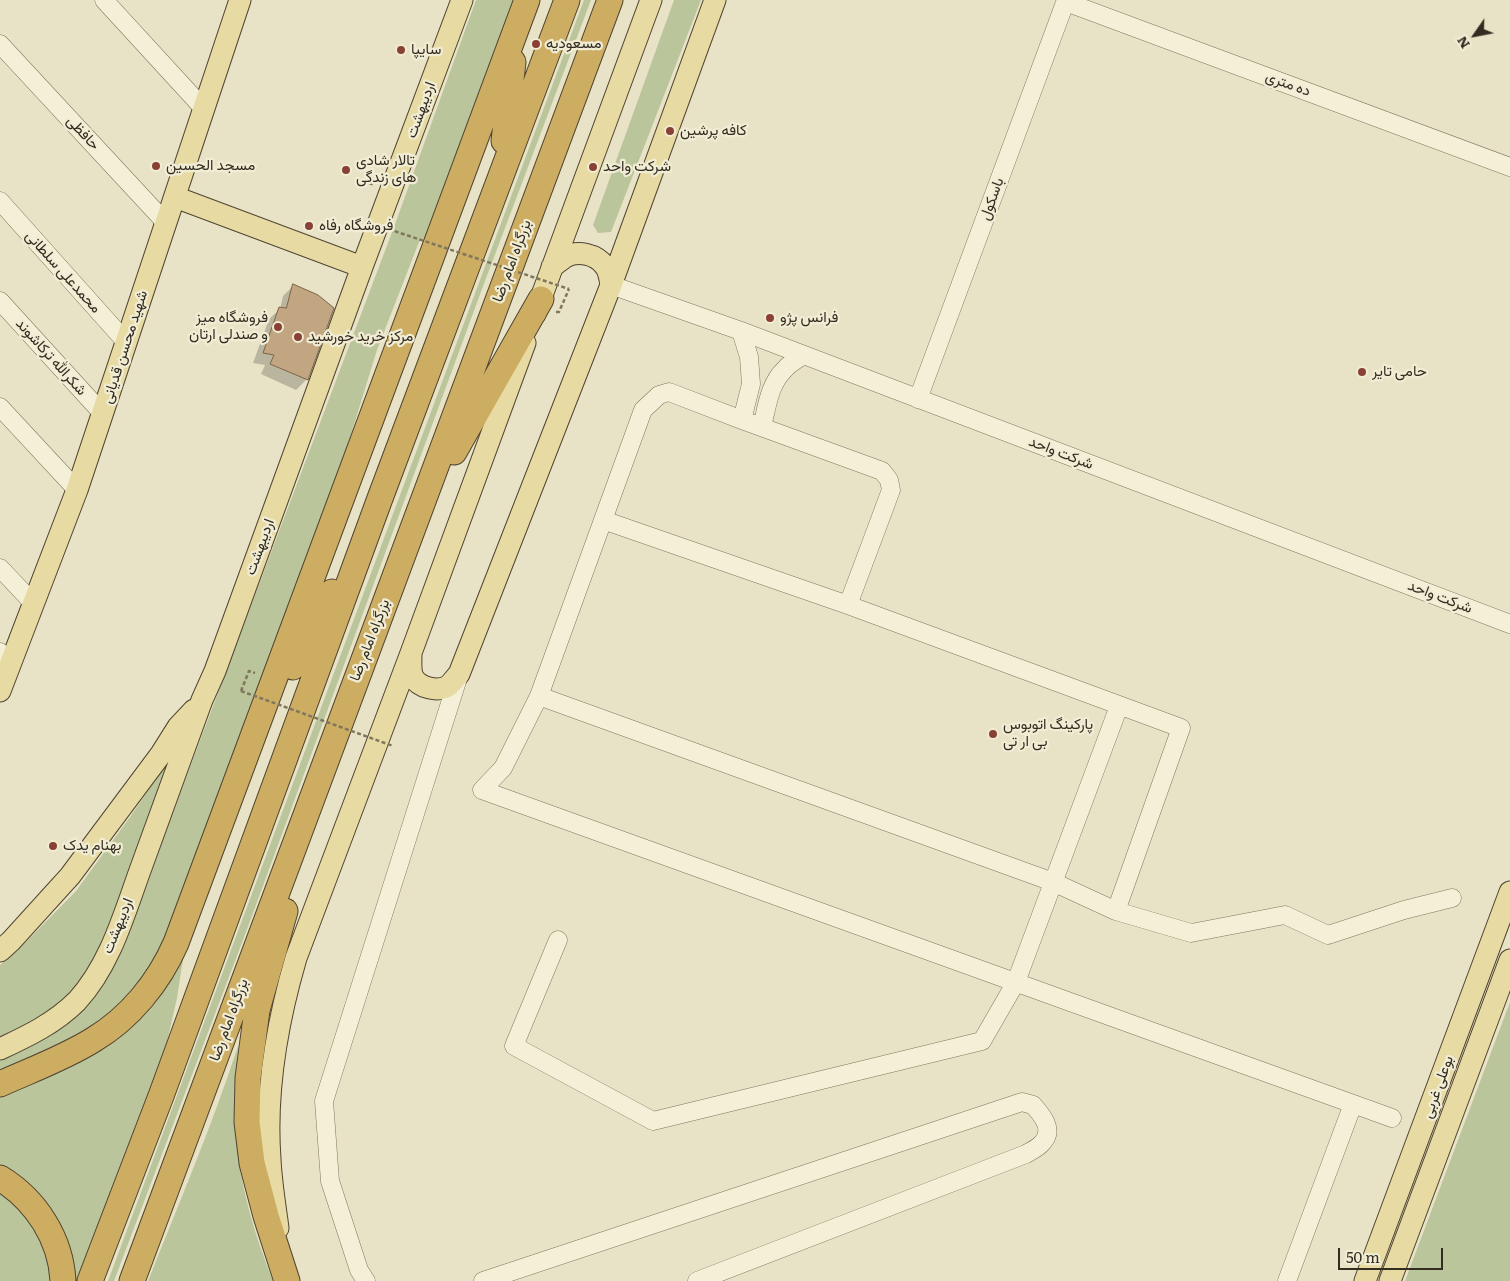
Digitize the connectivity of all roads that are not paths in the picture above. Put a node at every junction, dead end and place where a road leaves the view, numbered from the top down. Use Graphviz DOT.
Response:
graph roads {
  1 [pos="104,0"];
  2 [pos="240,0"];
  3 [pos="462,0"];
  4 [pos="567,0"];
  5 [pos="610,0"];
  6 [pos="650,0"];
  7 [pos="715,0"];
  8 [pos="1066,1"];
  9 [pos="523,10"];
  10 [pos="0,44"];
  11 [pos="204,109"];
  12 [pos="1510,167"];
  13 [pos="499,182"];
  14 [pos="175,196"];
  15 [pos="0,201"];
  16 [pos="166,223"];
  17 [pos="362,266"];
  18 [pos="552,268"];
  19 [pos="611,285"];
  20 [pos="0,301"];
  21 [pos="550,306"];
  22 [pos="741,331"];
  23 [pos="126,342"];
  24 [pos="804,355"];
  25 [pos="918,399"];
  26 [pos="0,407"];
  27 [pos="103,414"];
  28 [pos="742,420"];
  29 [pos="762,427"];
  30 [pos="77,490"];
  31 [pos="379,501"];
  32 [pos="416,517"];
  33 [pos="603,520"];
  34 [pos="0,568"];
  35 [pos="34,604"];
  36 [pos="848,605"];
  37 [pos="1510,624"];
  38 [pos="411,653"];
  39 [pos="6,658"];
  40 [pos="459,674"];
  41 [pos="1,686"];
  42 [pos="539,696"];
  43 [pos="202,700"];
  44 [pos="1119,706"];
  45 [pos="333,739"];
  46 [pos="244,761"];
  47 [pos="1053,882"];
  48 [pos="1510,892"];
  49 [pos="1452,898"];
  50 [pos="1116,911"];
  51 [pos="558,940"];
  52 [pos="0,951"];
  53 [pos="1510,960"];
  54 [pos="1016,982"];
  55 [pos="0,1049"];
  56 [pos="0,1084"];
  57 [pos="1353,1104"];
  58 [pos="1392,1118"];
  59 [pos="0,1178"];
  60 [pos="285,1277"];
  61 [pos="62,1281"];
  62 [pos="90,1281"];
  63 [pos="132,1281"];
  64 [pos="366,1281"];
  65 [pos="483,1281"];
  66 [pos="697,1281"];
  67 [pos="1287,1281"];
  68 [pos="1365,1281"];
  69 [pos="1390,1281"];
  1 -- 11 [label="street"];
  2 -- 11 [label="main road, شهید محسن قدیانی"];
  3 -- 17 [label="main road, اردیبهشت"];
  4 -- 13 [label="highway"];
  5 -- 32 [label="highway, بزرگراه امام رضا"];
  6 -- 18 [label="main road"];
  7 -- 19 [label="main road"];
  8 -- 12 [label="street, ده متری"];
  8 -- 25 [label="street, باسکول"];
  9 -- 13 [label="highway"];
  9 -- 46 [label="highway"];
  10 -- 16 [label="street, حافظی"];
  11 -- 14 [label="main road, شهید محسن قدیانی"];
  13 -- 31 [label="highway"];
  14 -- 16 [label="main road, شهید محسن قدیانی"];
  14 -- 17 [label="main road"];
  15 -- 23 [label="street, محمدعلی سلطانی"];
  16 -- 23 [label="main road, شهید محسن قدیانی"];
  17 -- 43 [label="main road, اردیبهشت"];
  18 -- 19 [label="main road"];
  18 -- 21 [label="main road"];
  19 -- 22 [label="street, شرکت واحد"];
  19 -- 40 [label="main road"];
  20 -- 27 [label="street, شکرالله ترکاشوند"];
  21 -- 32 [label="highway"];
  21 -- 38 [label="main road"];
  22 -- 24 [label="street, شرکت واحد"];
  22 -- 28 [label="street"];
  23 -- 27 [label="main road, شهید محسن قدیانی"];
  24 -- 25 [label="street, شرکت واحد"];
  24 -- 29 [label="street"];
  25 -- 37 [label="street, شرکت واحد"];
  26 -- 30 [label="street"];
  27 -- 30 [label="main road, شهید محسن قدیانی"];
  28 -- 29 [label="street"];
  28 -- 33 [label="street"];
  29 -- 36 [label="street"];
  30 -- 35 [label="main road, شهید محسن قدیانی"];
  31 -- 46 [label="highway"];
  31 -- 62 [label="highway"];
  32 -- 45 [label="highway, بزرگراه امام رضا"];
  33 -- 36 [label="street"];
  33 -- 42 [label="street"];
  34 -- 35 [label="street"];
  35 -- 39 [label="main road, شهید محسن قدیانی"];
  36 -- 44 [label="street"];
  38 -- 40 [label="main road"];
  38 -- 60 [label="main road"];
  39 -- 41 [label="main road, شهید محسن قدیانی"];
  40 -- 64 [label="street"];
  42 -- 47 [label="street"];
  42 -- 54 [label="street"];
  43 -- 52 [label="main road"];
  43 -- 55 [label="main road, اردیبهشت"];
  44 -- 47 [label="street"];
  44 -- 50 [label="street"];
  45 -- 60 [label="highway"];
  45 -- 63 [label="highway, بزرگراه امام رضا"];
  46 -- 56 [label="highway"];
  47 -- 50 [label="street"];
  47 -- 54 [label="street"];
  48 -- 68 [label="main road, بوعلی غربی"];
  49 -- 50 [label="street"];
  51 -- 54 [label="street"];
  53 -- 69 [label="main road, بوعلی غربی"];
  54 -- 57 [label="street"];
  57 -- 58 [label="street"];
  57 -- 67 [label="street"];
  59 -- 61 [label="highway"];
  65 -- 66 [label="street"];
}
